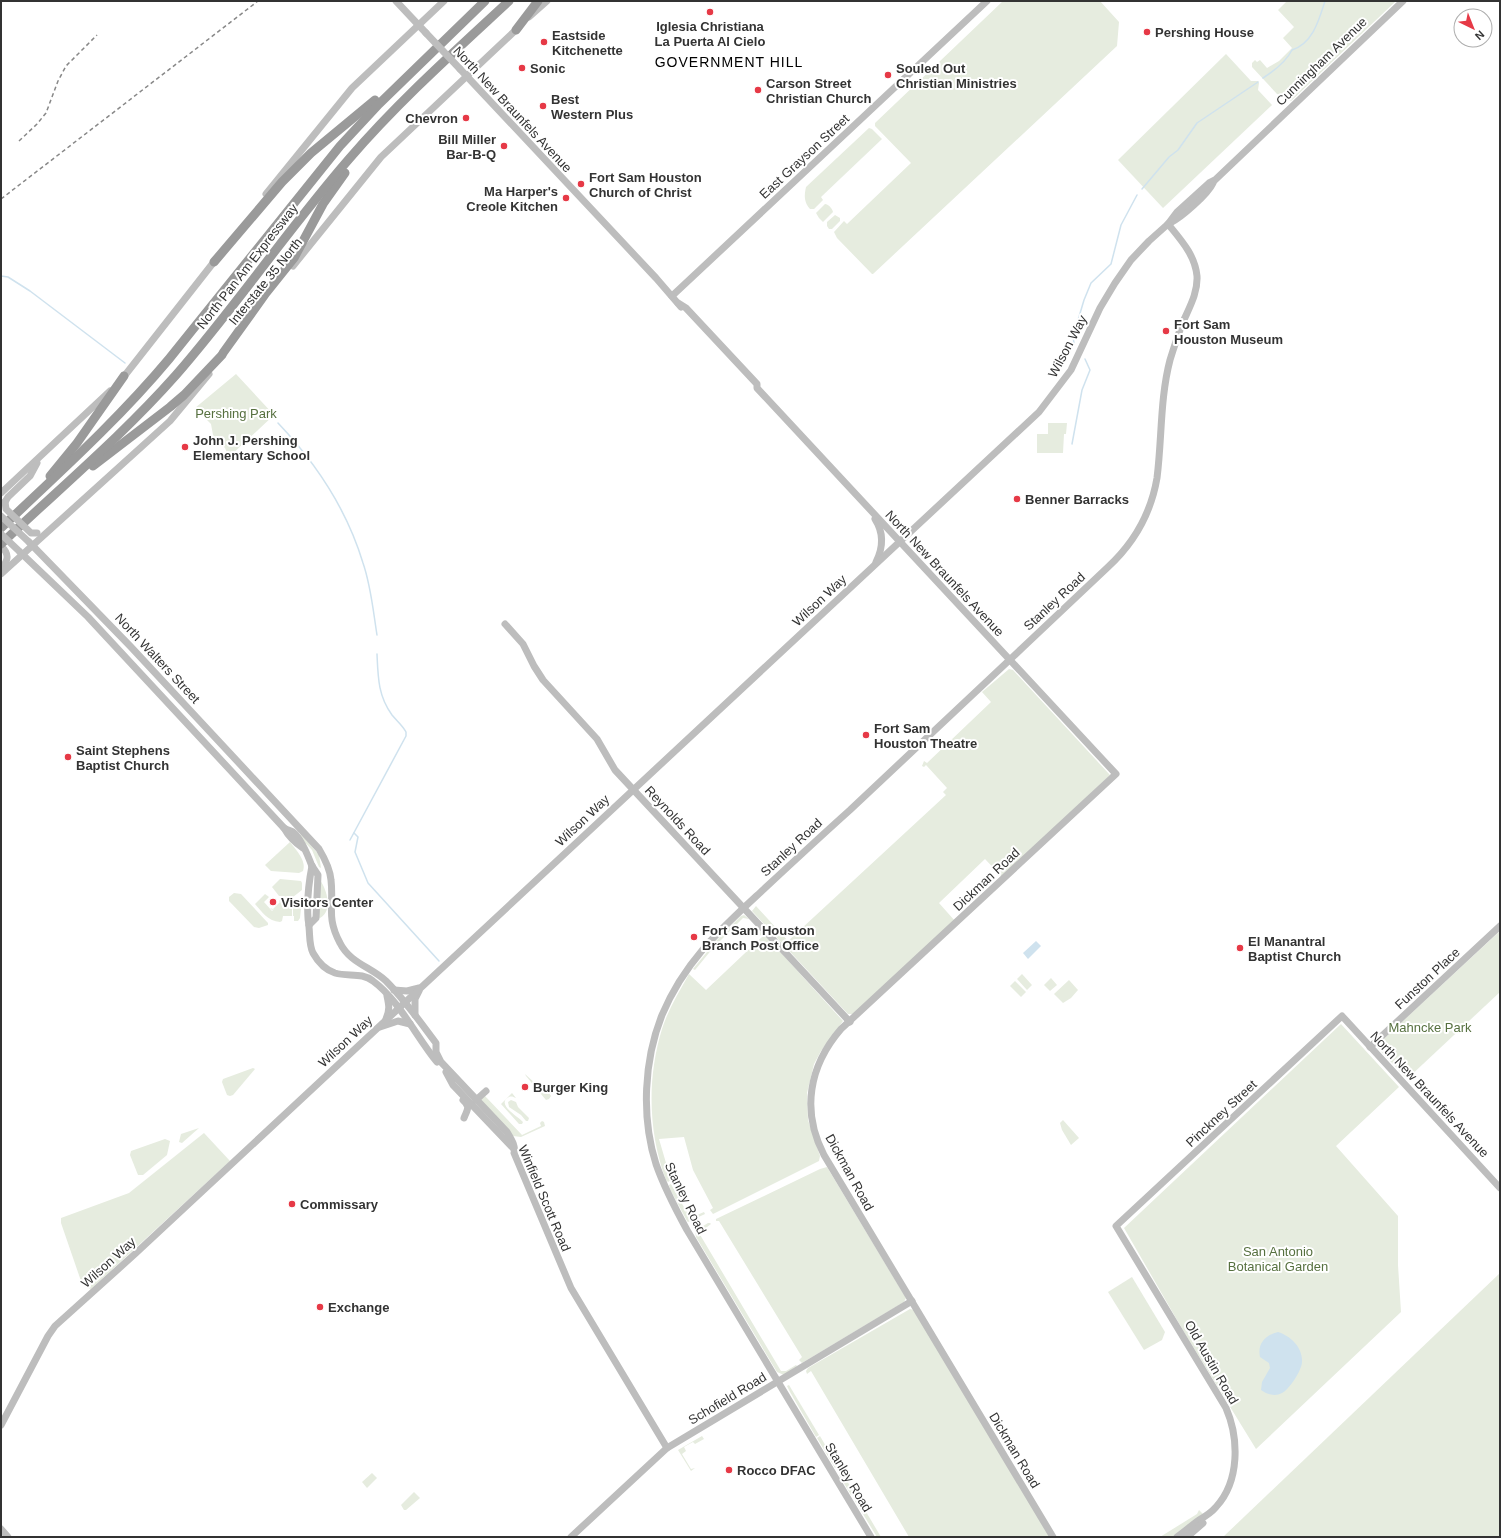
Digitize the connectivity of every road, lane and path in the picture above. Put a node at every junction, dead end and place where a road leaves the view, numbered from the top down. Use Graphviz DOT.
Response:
graph roads {
  1 [pos="396,1"];
  2 [pos="444,1"];
  3 [pos="485,1"];
  4 [pos="509,1"];
  5 [pos="538,1"];
  6 [pos="547,1"];
  7 [pos="987,1"];
  8 [pos="1403,1"];
  9 [pos="418,25"];
  10 [pos="516,30"];
  11 [pos="429,54"];
  12 [pos="428,77"];
  13 [pos="467,77"];
  14 [pos="1257,140"];
  15 [pos="1168,224"];
  16 [pos="214,262"];
  17 [pos="672,296"];
  18 [pos="222,354"];
  19 [pos="124,376"];
  20 [pos="40,457"];
  21 [pos="1,493"];
  22 [pos="864,504"];
  23 [pos="17,513"];
  24 [pos="1,516"];
  25 [pos="59,521"];
  26 [pos="24,522"];
  27 [pos="1,528"];
  28 [pos="1,534"];
  29 [pos="900,542"];
  30 [pos="31,544"];
  31 [pos="1,545"];
  32 [pos="21,553"];
  33 [pos="873,566"];
  34 [pos="1,573"];
  35 [pos="504,624"];
  36 [pos="1009,660"];
  37 [pos="1116,774"];
  38 [pos="633,790"];
  39 [pos="312,866"];
  40 [pos="743,908"];
  41 [pos="1500,926"];
  42 [pos="421,987"];
  43 [pos="394,990"];
  44 [pos="386,994"];
  45 [pos="405,1002"];
  46 [pos="398,1008"];
  47 [pos="415,1015"];
  48 [pos="1342,1016"];
  49 [pos="384,1021"];
  50 [pos="850,1022"];
  51 [pos="410,1024"];
  52 [pos="376,1028"];
  53 [pos="1370,1047"];
  54 [pos="453,1085"];
  55 [pos="486,1091"];
  56 [pos="476,1100"];
  57 [pos="481,1115"];
  58 [pos="515,1151"];
  59 [pos="1500,1188"];
  60 [pos="1116,1226"];
  61 [pos="912,1301"];
  62 [pos="778,1381"];
  63 [pos="1,1424"];
  64 [pos="667,1448"];
  65 [pos="1205,1517"];
  66 [pos="1,1529"];
  67 [pos="8,1537"];
  68 [pos="572,1537"];
  69 [pos="871,1537"];
  70 [pos="1053,1537"];
  71 [pos="1177,1537"];
  72 [pos="1187,1537"];
  1 -- 9 [label="street, North New Braunfels Avenue"];
  2 -- 9 [label="street"];
  3 -- 11 [label="highway, North Pan Am Expressway"];
  4 -- 12 [label="highway, North Pan Am Expressway"];
  5 -- 10 [label="highway"];
  6 -- 10 [label="street, Interstate 35 North"];
  7 -- 17 [label="street, East Grayson Street"];
  8 -- 14 [label="street, Cunningham Avenue"];
  9 -- 13 [label="street, North New Braunfels Avenue, bridge"];
  9 -- 16 [label="street"];
  10 -- 13 [label="street, Interstate 35 North"];
  11 -- 16 [label="highway"];
  11 -- 23 [label="highway, North Pan Am Expressway"];
  12 -- 18 [label="highway"];
  12 -- 26 [label="highway, North Pan Am Expressway"];
  13 -- 17 [label="street, North New Braunfels Avenue"];
  13 -- 18 [label="street, Interstate 35 North"];
  14 -- 15 [label="street, Wilson Way"];
  15 -- 29 [label="street, Wilson Way"];
  15 -- 36 [label="street, Stanley Road"];
  16 -- 19 [label="street"];
  17 -- 22 [label="street, North New Braunfels Avenue"];
  18 -- 25 [label="street, Interstate 35 North"];
  18 -- 26 [label="highway"];
  19 -- 20 [label="street"];
  19 -- 23 [label="highway"];
  20 -- 21 [label="street"];
  20 -- 25 [label="street, bridge"];
  22 -- 29 [label="street, North New Braunfels Avenue"];
  22 -- 33 [label="street"];
  23 -- 27 [label="highway, North Pan Am Expressway"];
  24 -- 30 [label="street, North Walters Street, bridge"];
  25 -- 30 [label="street, Interstate 35 North"];
  26 -- 31 [label="highway, North Pan Am Expressway"];
  28 -- 32 [label="street, North Walters Street, bridge"];
  29 -- 33 [label="street, Wilson Way"];
  29 -- 36 [label="street, North New Braunfels Avenue"];
  30 -- 32 [label="street, Interstate 35 North"];
  30 -- 43 [label="street, North Walters Street"];
  31 -- 34 [label="street"];
  32 -- 34 [label="street, Interstate 35 North"];
  32 -- 39 [label="street, North Walters Street"];
  33 -- 38 [label="street, Wilson Way"];
  35 -- 38 [label="street, Reynolds Road"];
  36 -- 37 [label="street, North New Braunfels Avenue"];
  36 -- 40 [label="street, Stanley Road"];
  37 -- 50 [label="street, Dickman Road"];
  38 -- 40 [label="street, Reynolds Road"];
  38 -- 42 [label="street, Wilson Way"];
  39 -- 44 [label="street, Winfield Scott Road"];
  40 -- 50 [label="street, Reynolds Road"];
  40 -- 62 [label="street, Stanley Road"];
  41 -- 53 [label="street, Funston Place"];
  42 -- 43 [label="street"];
  42 -- 45 [label="street, Wilson Way"];
  42 -- 47 [label="street"];
  43 -- 45 [label="street"];
  44 -- 46 [label="street, Winfield Scott Road"];
  44 -- 49 [label="street"];
  45 -- 46 [label="street, Wilson Way"];
  45 -- 47 [label="street"];
  46 -- 49 [label="street, Wilson Way"];
  46 -- 51 [label="street, Winfield Scott Road"];
  47 -- 56 [label="street"];
  48 -- 53 [label="street, North New Braunfels Avenue"];
  48 -- 60 [label="street, Pinckney Street"];
  49 -- 52 [label="street, Wilson Way"];
  50 -- 61 [label="street, Dickman Road"];
  51 -- 52 [label="street"];
  51 -- 54 [label="street, Winfield Scott Road"];
  52 -- 63 [label="street, Wilson Way"];
  53 -- 59 [label="street, North New Braunfels Avenue"];
  54 -- 57 [label="street, Winfield Scott Road"];
  54 -- 57 [label="street"];
  55 -- 56 [label="street"];
  56 -- 58 [label="street"];
  57 -- 58 [label="street, Winfield Scott Road"];
  58 -- 64 [label="street, Winfield Scott Road"];
  60 -- 65 [label="street, Old Austin Road"];
  61 -- 62 [label="street, Schofield Road"];
  61 -- 70 [label="street, Dickman Road"];
  62 -- 64 [label="street, Schofield Road"];
  62 -- 69 [label="street, Stanley Road"];
  64 -- 68 [label="street, Schofield Road"];
  65 -- 71 [label="street, Old Austin Road"];
  65 -- 72 [label="street, Old Austin Road"];
  66 -- 67 [label="street"];
}
